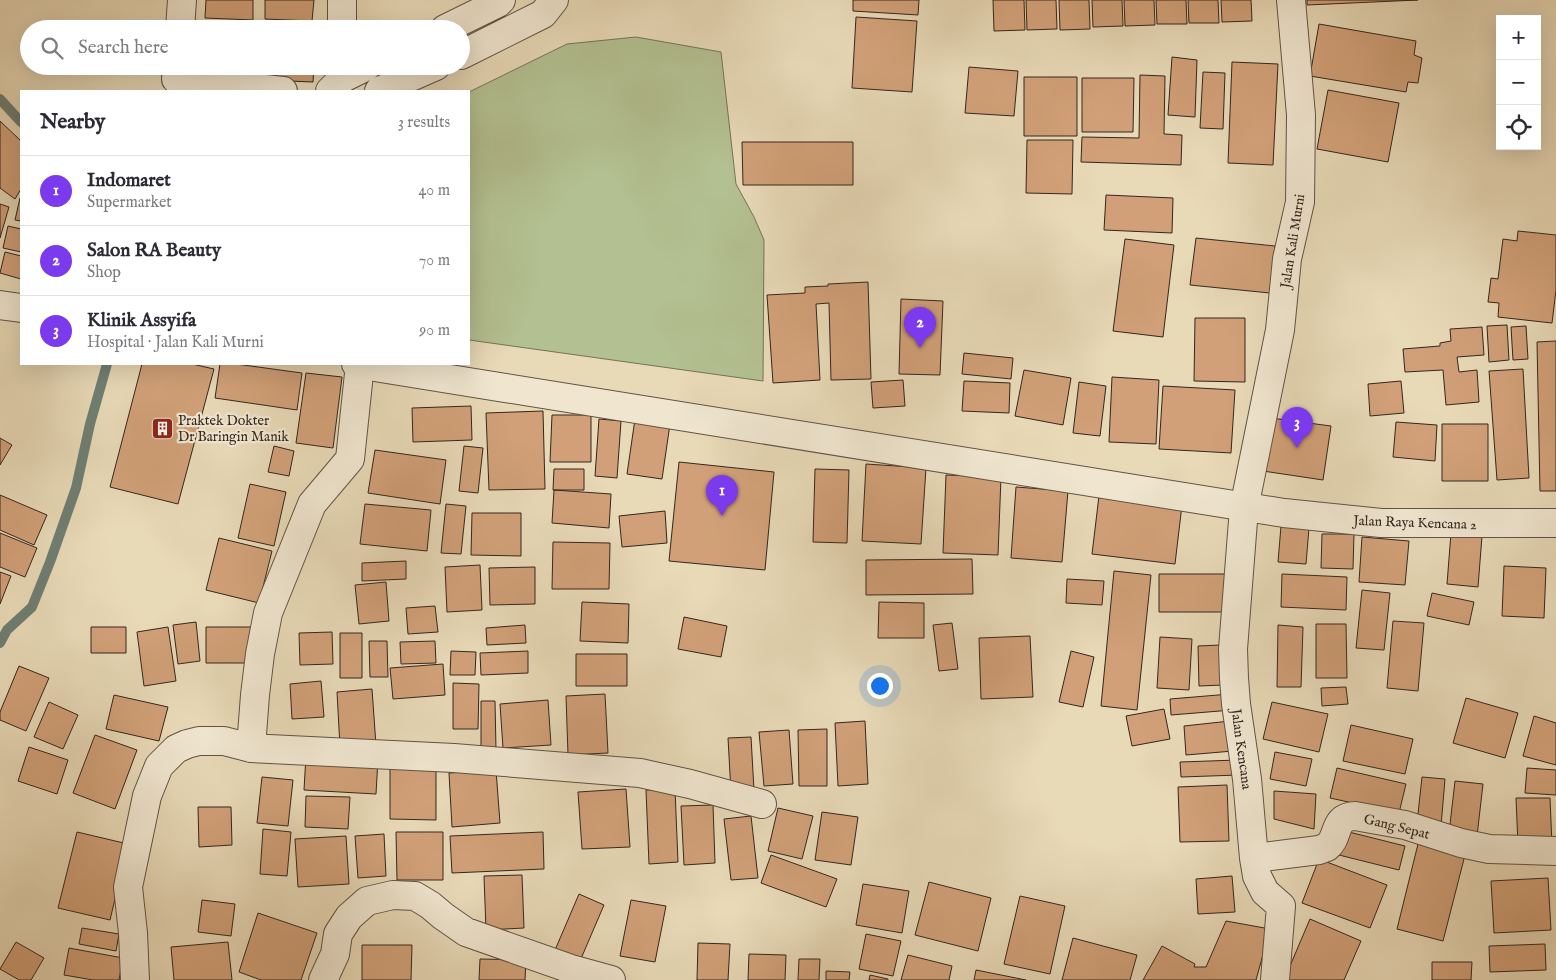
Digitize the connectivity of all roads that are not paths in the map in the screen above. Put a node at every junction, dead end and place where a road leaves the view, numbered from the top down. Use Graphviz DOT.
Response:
graph roads {
  1 [pos="182,0"];
  2 [pos="342,0"];
  3 [pos="502,0"];
  4 [pos="554,0"];
  5 [pos="1291,0"];
  6 [pos="181,20"];
  7 [pos="342,20"];
  8 [pos="463,20"];
  9 [pos="470,50"];
  10 [pos="176,75"];
  11 [pos="352,75"];
  12 [pos="415,75"];
  13 [pos="341,82"];
  14 [pos="275,90"];
  15 [pos="381,90"];
  16 [pos="0,305"];
  17 [pos="20,308"];
  18 [pos="358,365"];
  19 [pos="364,365"];
  20 [pos="1244,508"];
  21 [pos="1556,523"];
  22 [pos="251,748"];
  23 [pos="762,804"];
  24 [pos="1556,851"];
  25 [pos="1254,858"];
  26 [pos="135,980"];
  27 [pos="323,980"];
  28 [pos="611,980"];
  29 [pos="1275,980"];
  1 -- 6 [label="street"];
  2 -- 7 [label="street"];
  3 -- 8 [label="street"];
  4 -- 9 [label="street"];
  5 -- 20 [label="street, Jalan Kali Murni"];
  10 -- 14 [label="street"];
  11 -- 13 [label="street"];
  12 -- 15 [label="street"];
  16 -- 17 [label="street"];
  18 -- 22 [label="street"];
  19 -- 20 [label="street, Jalan Raya Kencana 2"];
  20 -- 21 [label="street, Jalan Raya Kencana 2"];
  20 -- 25 [label="street, Jalan Kencana"];
  22 -- 23 [label="street"];
  22 -- 26 [label="street"];
  24 -- 25 [label="street, Gang Sepat"];
  25 -- 29 [label="street, Jalan Kencana"];
  27 -- 28 [label="street"];
}
